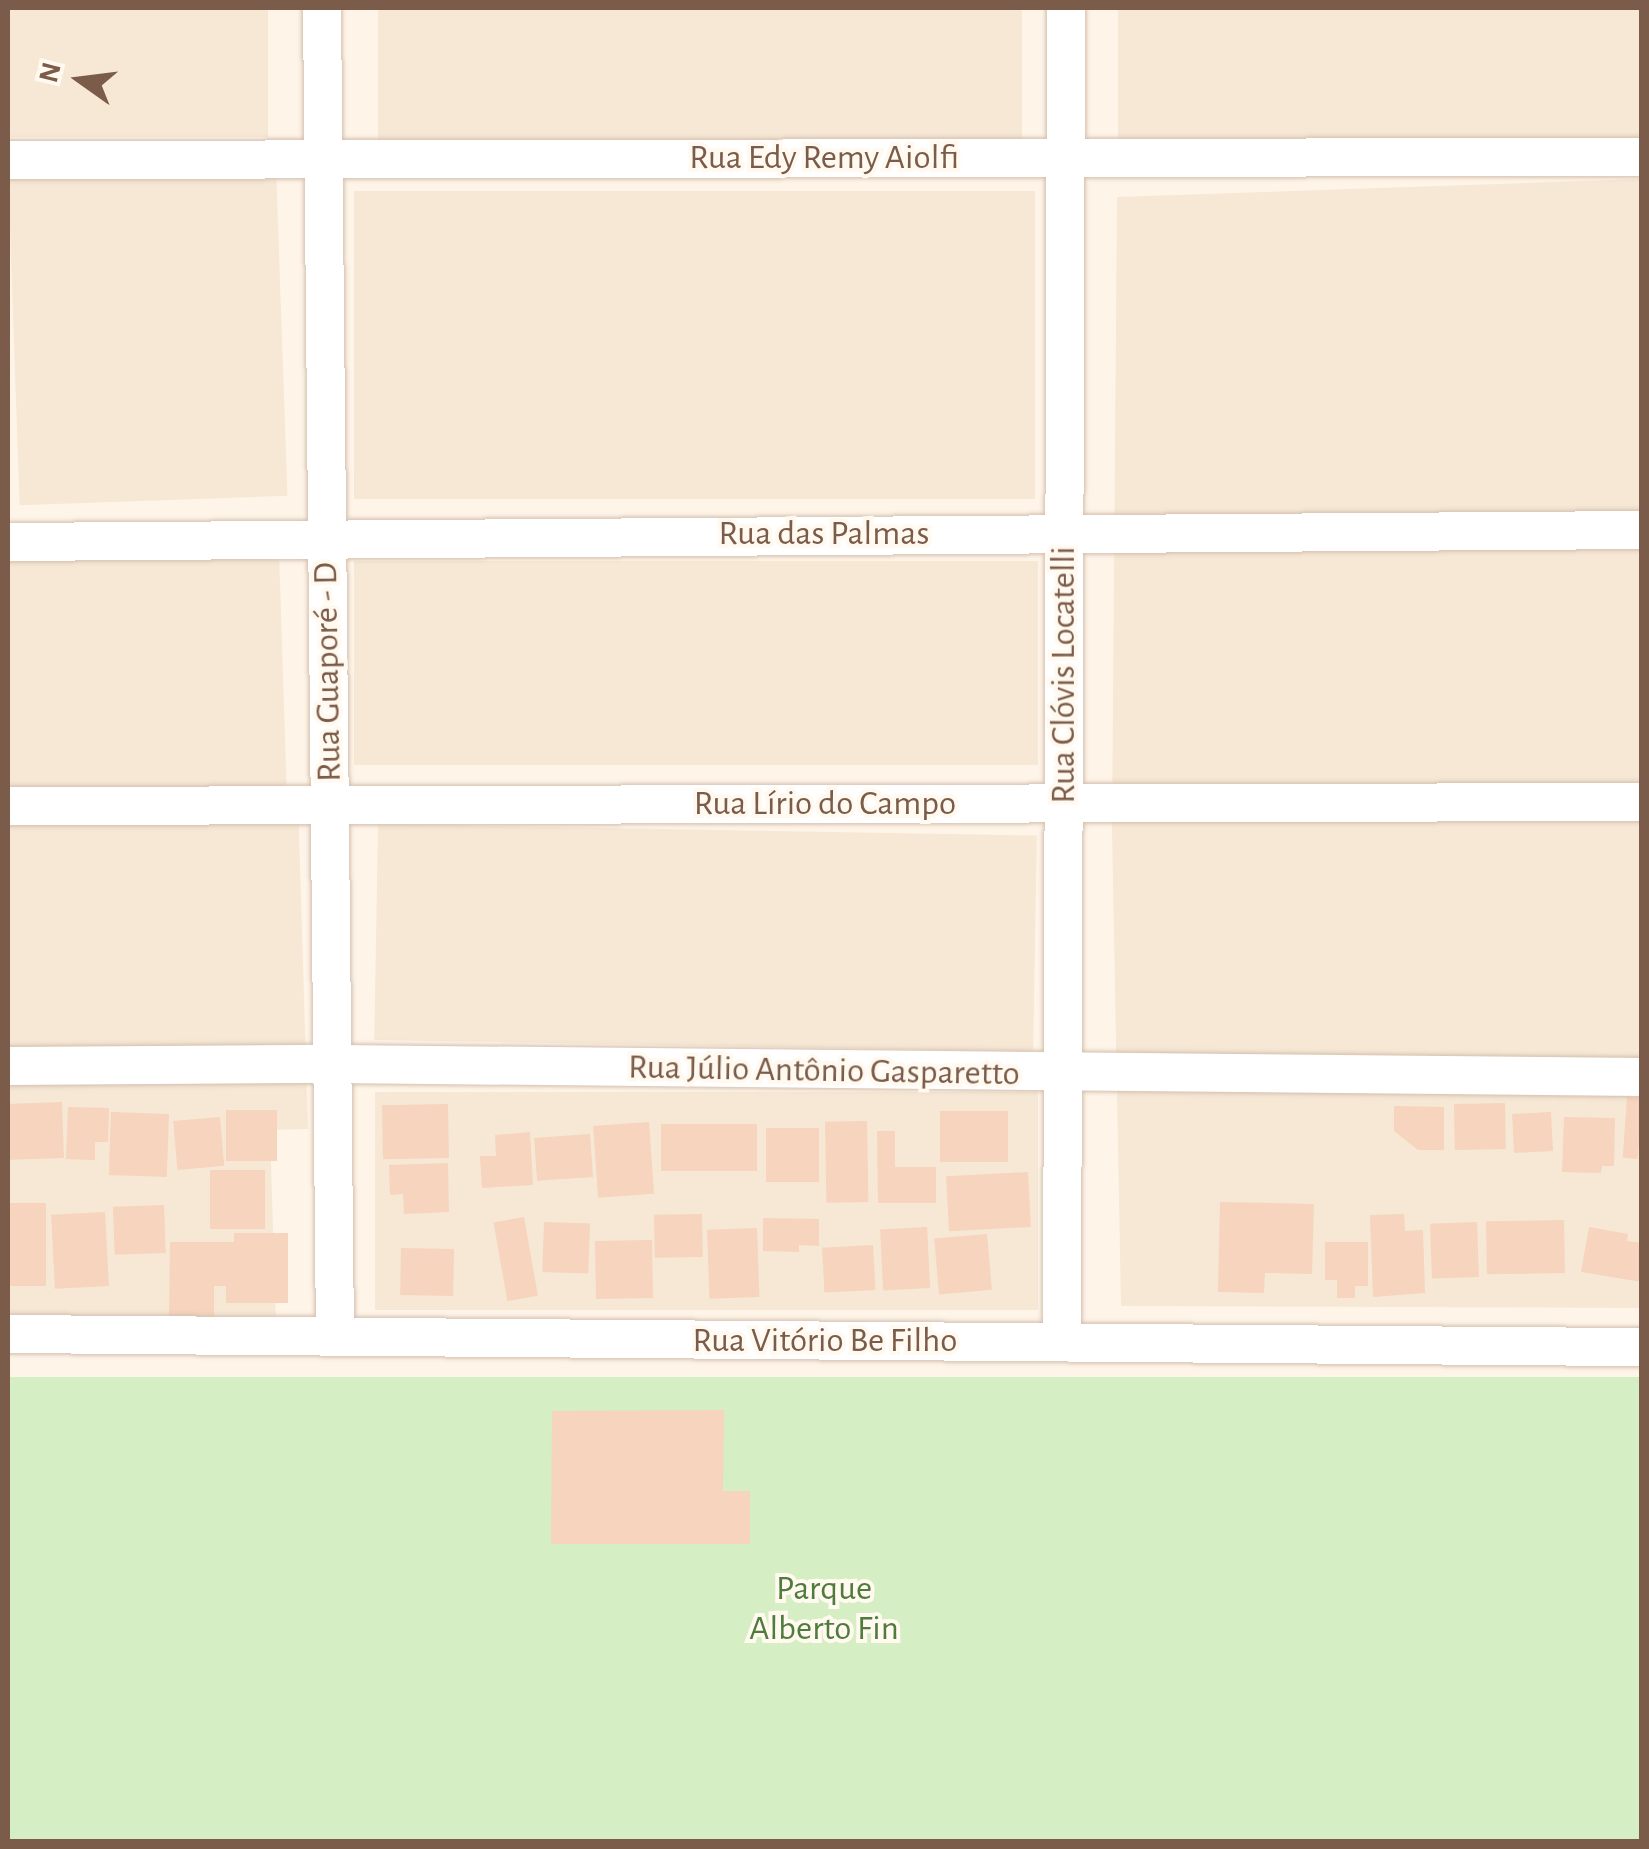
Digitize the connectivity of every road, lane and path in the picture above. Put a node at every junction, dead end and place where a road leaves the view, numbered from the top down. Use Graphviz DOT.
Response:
graph roads {
  1 [pos="322,8"];
  2 [pos="1066,8"];
  3 [pos="1642,157"];
  4 [pos="1066,158"];
  5 [pos="8,160"];
  6 [pos="322,160"];
  7 [pos="1642,530"];
  8 [pos="1064,533"];
  9 [pos="327,537"];
  10 [pos="8,542"];
  11 [pos="1642,802"];
  12 [pos="1064,804"];
  13 [pos="329,805"];
  14 [pos="8,806"];
  15 [pos="335,1064"];
  16 [pos="8,1066"];
  17 [pos="1063,1074"];
  18 [pos="1642,1077"];
  19 [pos="8,1334"];
  20 [pos="335,1337"];
  21 [pos="1062,1342"];
  22 [pos="1642,1347"];
  1 -- 6 [label="street, Rua Guaporé - D"];
  2 -- 4 [label="street, Rua Clóvis Locatelli"];
  3 -- 4 [label="street, Rua Edy Remy Aiolfi"];
  4 -- 6 [label="street, Rua Edy Remy Aiolfi"];
  4 -- 8 [label="street, Rua Clóvis Locatelli"];
  5 -- 6 [label="street, Rua Edy Remy Aiolfi"];
  6 -- 9 [label="street, Rua Guaporé - D"];
  7 -- 8 [label="street, Rua das Palmas"];
  8 -- 9 [label="street, Rua das Palmas"];
  8 -- 12 [label="street, Rua Clóvis Locatelli"];
  9 -- 10 [label="street, Rua das Palmas"];
  9 -- 13 [label="street, Rua Guaporé - D"];
  11 -- 12 [label="street, Rua Lírio do Campo"];
  12 -- 13 [label="street, Rua Lírio do Campo"];
  12 -- 17 [label="street, Rua Clóvis Locatelli"];
  13 -- 14 [label="street, Rua Lírio do Campo"];
  13 -- 15 [label="street, Rua Guaporé - D"];
  15 -- 16 [label="street, Rua Júlio Antônio Gasparetto"];
  15 -- 17 [label="street, Rua Júlio Antônio Gasparetto"];
  15 -- 20 [label="street, Rua Guaporé - D"];
  17 -- 18 [label="street, Rua Júlio Antônio Gasparetto"];
  17 -- 21 [label="street, Rua Clóvis Locatelli"];
  19 -- 20 [label="street, Rua Vitório Be Filho"];
  20 -- 21 [label="street, Rua Vitório Be Filho"];
  21 -- 22 [label="street, Rua Vitório Be Filho"];
}
